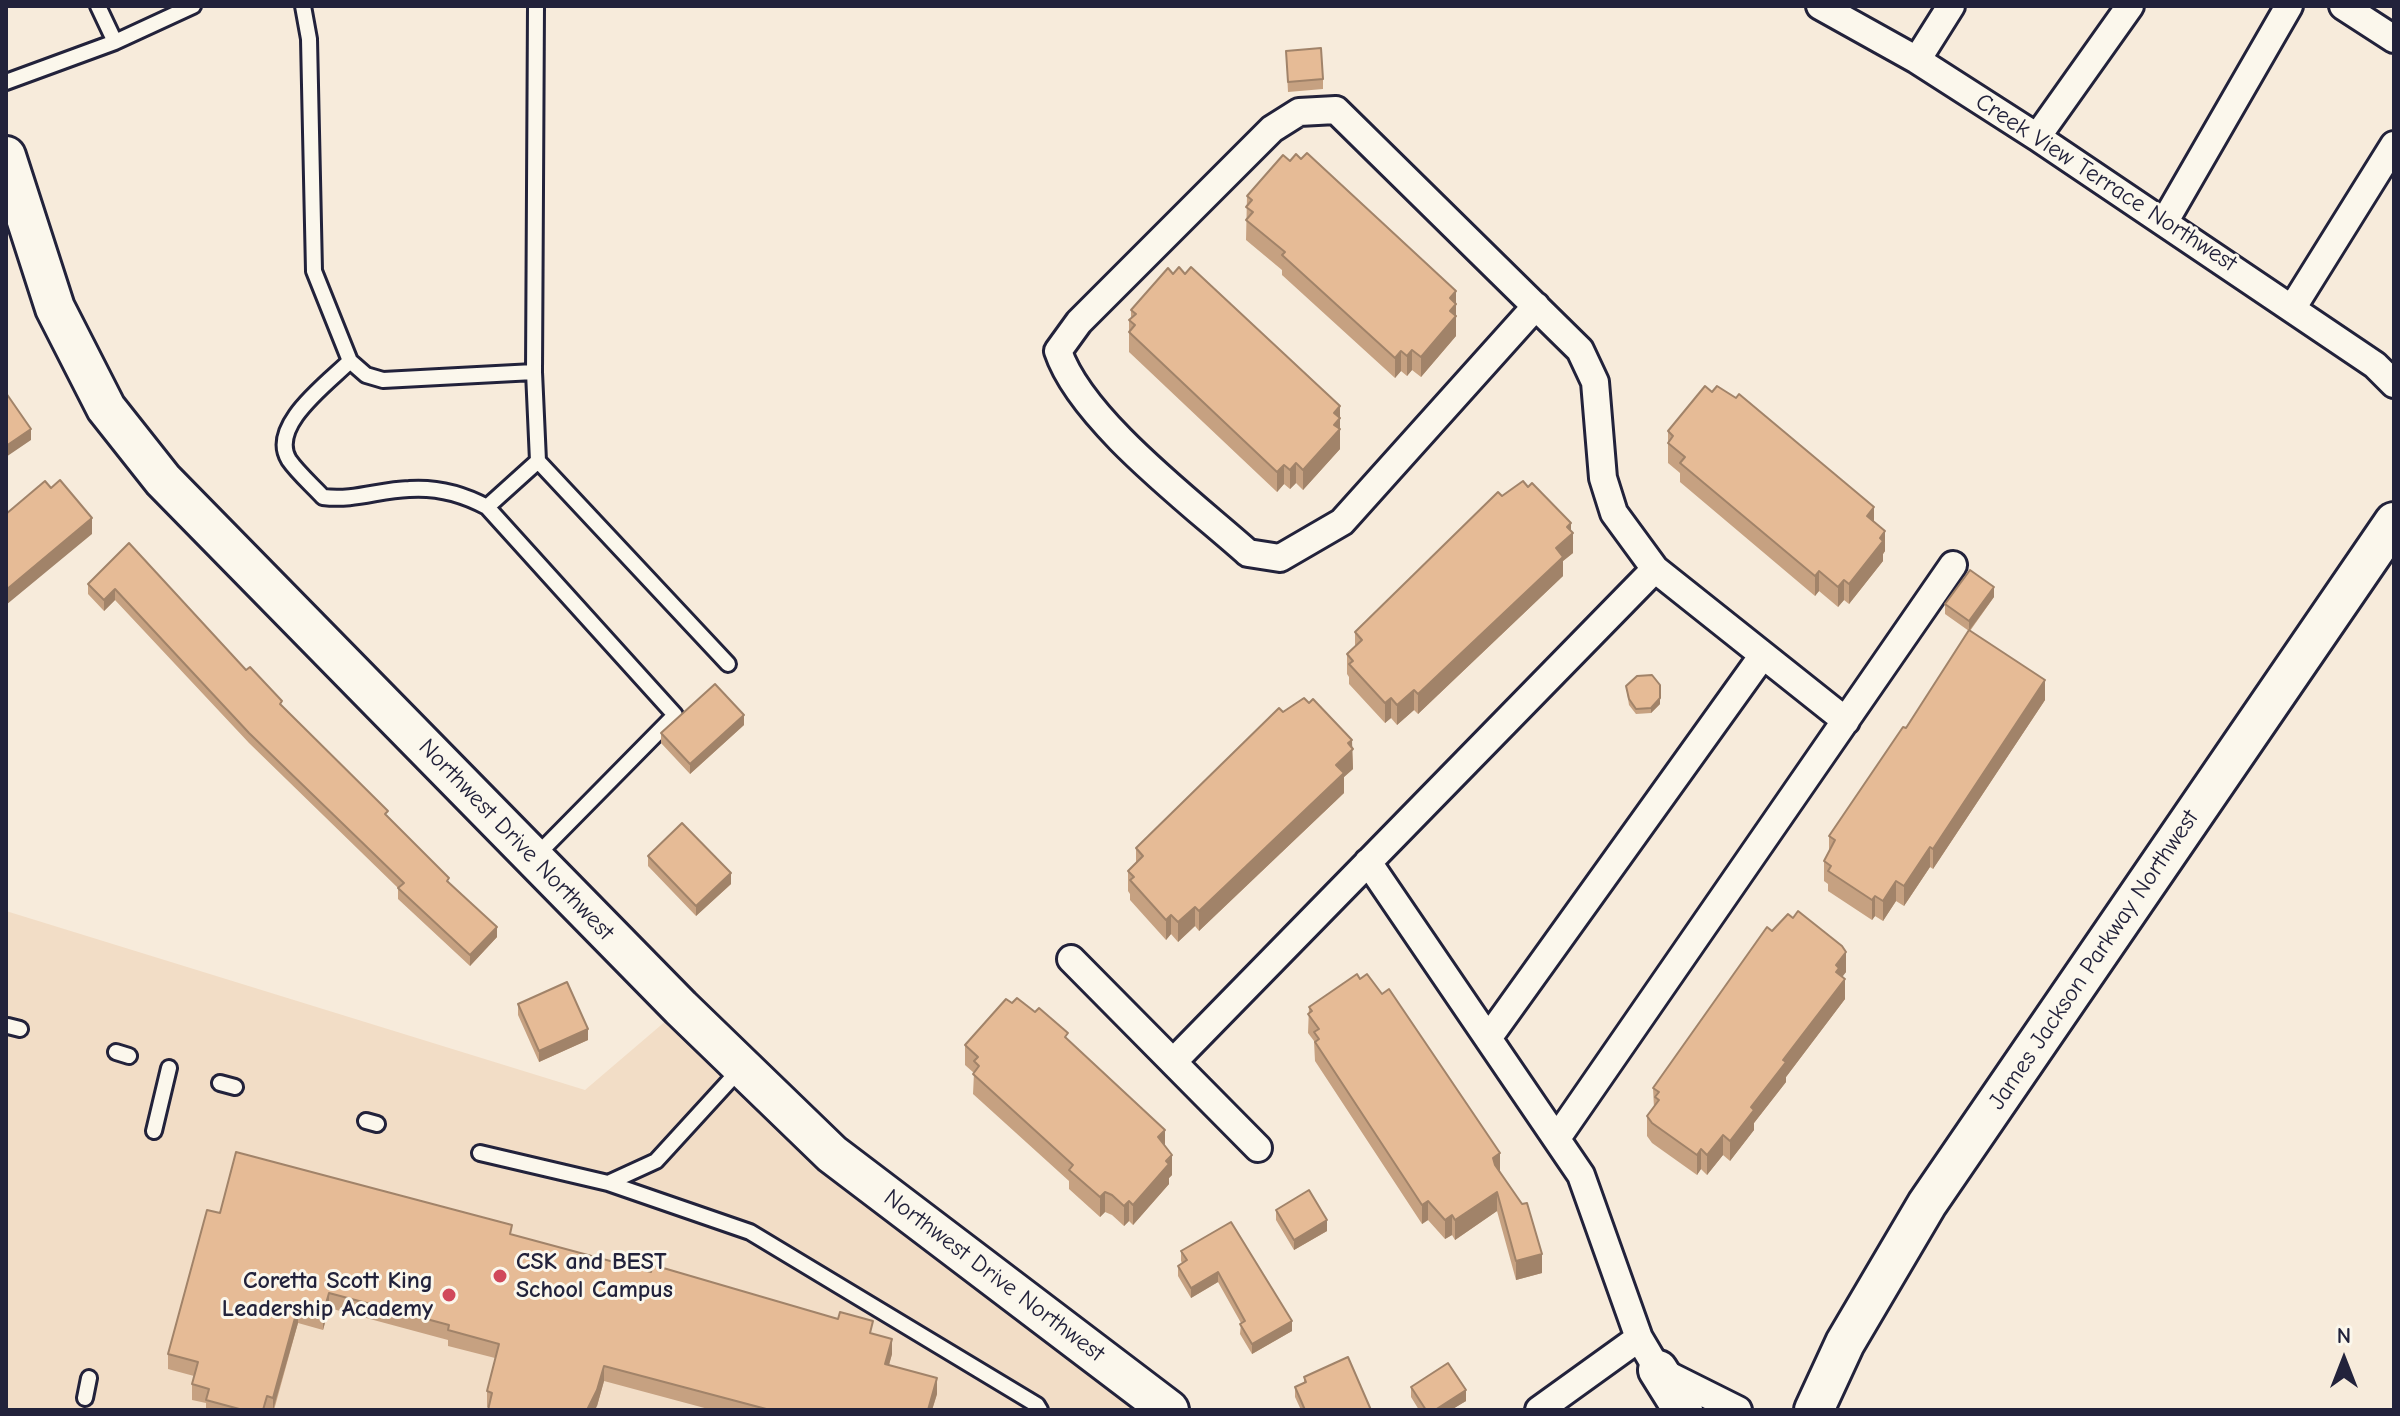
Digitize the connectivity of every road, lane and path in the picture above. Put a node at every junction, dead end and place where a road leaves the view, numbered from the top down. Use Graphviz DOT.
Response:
graph roads {
  1 [pos="98,6"];
  2 [pos="193,6"];
  3 [pos="303,6"];
  4 [pos="536,6"];
  5 [pos="1820,6"];
  6 [pos="1951,6"];
  7 [pos="2130,6"];
  8 [pos="2289,6"];
  9 [pos="2343,6"];
  10 [pos="2394,39"];
  11 [pos="115,42"];
  12 [pos="1917,60"];
  13 [pos="6,82"];
  14 [pos="2037,137"];
  15 [pos="2394,145"];
  16 [pos="6,156"];
  17 [pos="2165,221"];
  18 [pos="1536,306"];
  19 [pos="2293,307"];
  20 [pos="350,361"];
  21 [pos="534,372"];
  22 [pos="2391,376"];
  23 [pos="538,461"];
  24 [pos="487,507"];
  25 [pos="2394,522"];
  26 [pos="1953,565"];
  27 [pos="1655,569"];
  28 [pos="1763,655"];
  29 [pos="728,664"];
  30 [pos="1846,721"];
  31 [pos="534,859"];
  32 [pos="1368,862"];
  33 [pos="1071,959"];
  34 [pos="1489,1037"];
  35 [pos="1173,1062"];
  36 [pos="742,1067"];
  37 [pos="169,1068"];
  38 [pos="220,1083"];
  39 [pos="235,1087"];
  40 [pos="154,1131"];
  41 [pos="1557,1138"];
  42 [pos="1258,1148"];
  43 [pos="480,1153"];
  44 [pos="608,1183"];
  45 [pos="1639,1338"];
  46 [pos="1658,1370"];
  47 [pos="89,1378"];
  48 [pos="85,1398"];
  49 [pos="1553,1406"];
  50 [pos="1040,1410"];
  51 [pos="1169,1410"];
  52 [pos="1683,1410"];
  53 [pos="1738,1410"];
  54 [pos="1814,1410"];
  1 -- 11 [label="lane"];
  2 -- 11 [label="lane"];
  3 -- 20 [label="lane"];
  4 -- 21 [label="lane"];
  5 -- 12 [label="street, Creek View Terrace Northwest"];
  6 -- 12 [label="street"];
  7 -- 14 [label="street"];
  8 -- 17 [label="street"];
  9 -- 10 [label="street"];
  11 -- 13 [label="lane"];
  12 -- 14 [label="street, Creek View Terrace Northwest"];
  14 -- 17 [label="street, Creek View Terrace Northwest"];
  15 -- 19 [label="street"];
  16 -- 31 [label="street, Northwest Drive Northwest"];
  17 -- 19 [label="street, Creek View Terrace Northwest"];
  18 -- 18 [label="street"];
  18 -- 27 [label="street"];
  19 -- 22 [label="street, Creek View Terrace Northwest"];
  20 -- 21 [label="lane"];
  20 -- 24 [label="lane"];
  21 -- 23 [label="lane"];
  23 -- 24 [label="lane"];
  23 -- 29 [label="lane"];
  24 -- 31 [label="lane"];
  25 -- 54 [label="street, James Jackson Parkway Northwest"];
  26 -- 30 [label="street"];
  27 -- 28 [label="street"];
  27 -- 32 [label="street"];
  28 -- 30 [label="street"];
  28 -- 34 [label="street"];
  30 -- 41 [label="street"];
  31 -- 36 [label="street, Northwest Drive Northwest"];
  32 -- 34 [label="street"];
  32 -- 35 [label="street"];
  33 -- 35 [label="street"];
  34 -- 41 [label="street"];
  35 -- 42 [label="street"];
  36 -- 44 [label="lane"];
  36 -- 51 [label="street, Northwest Drive Northwest"];
  37 -- 40 [label="lane"];
  38 -- 39 [label="lane"];
  41 -- 45 [label="street"];
  43 -- 44 [label="lane"];
  44 -- 50 [label="lane"];
  45 -- 46 [label="street"];
  45 -- 49 [label="street"];
  46 -- 52 [label="street"];
  46 -- 53 [label="street"];
  47 -- 48 [label="lane"];
}
